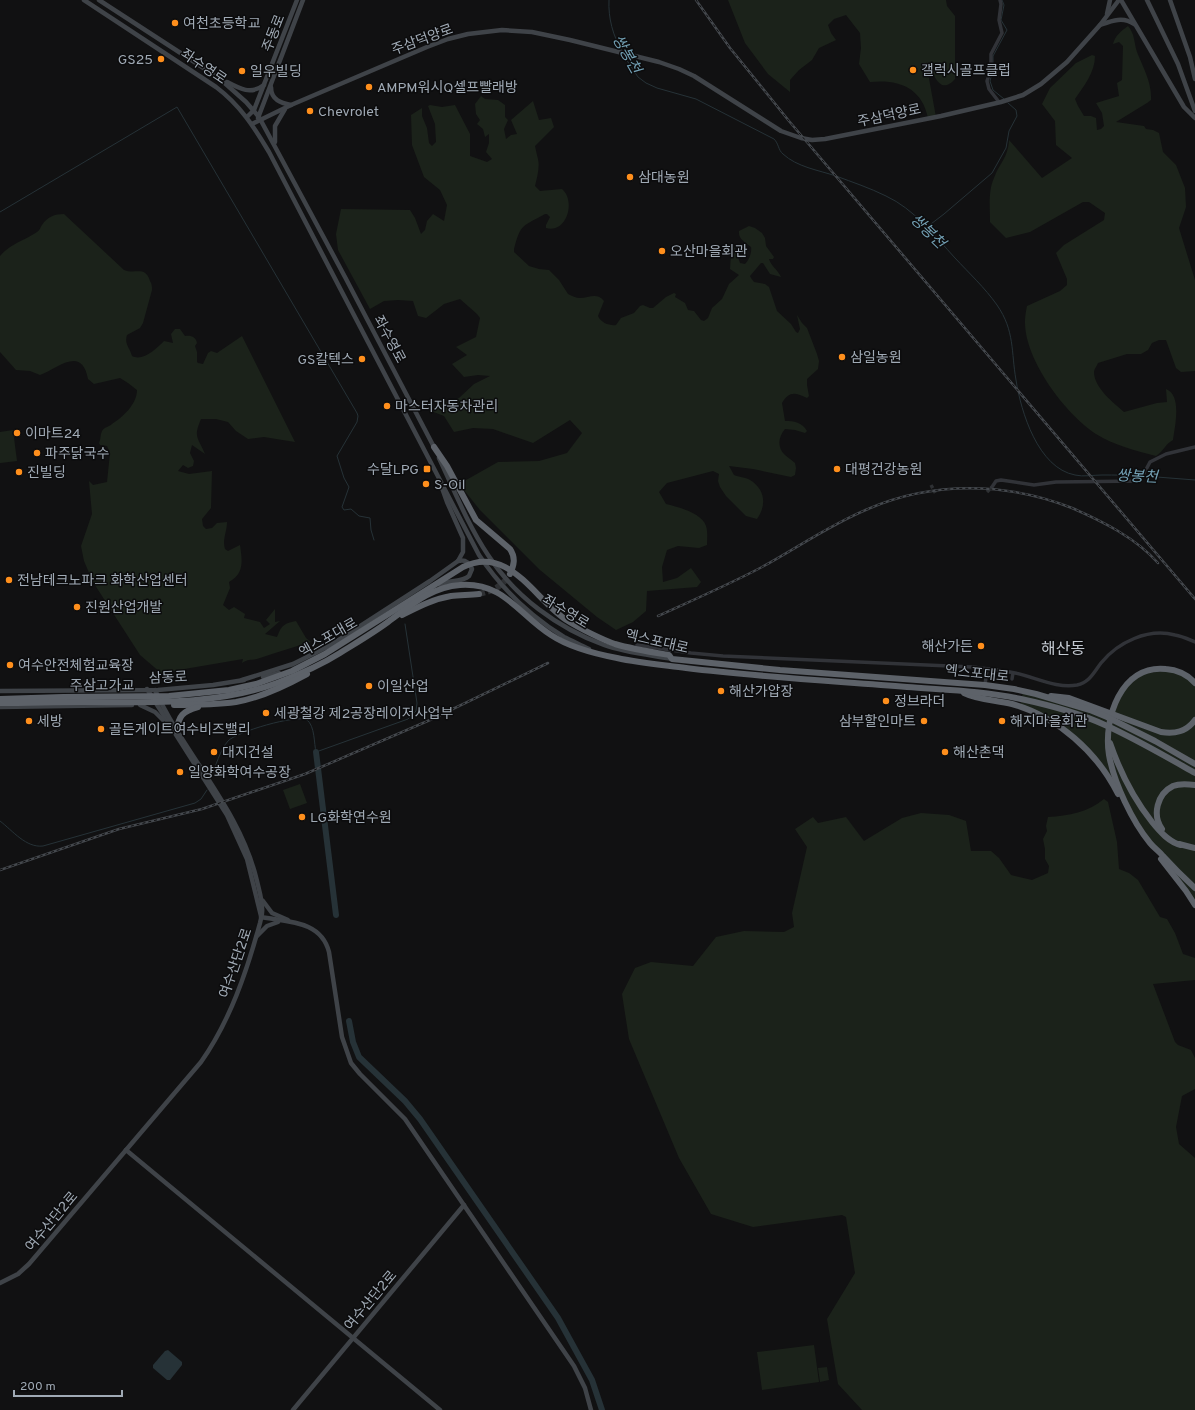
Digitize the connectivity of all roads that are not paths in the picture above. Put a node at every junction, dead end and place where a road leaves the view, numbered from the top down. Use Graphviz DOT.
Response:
graph roads {
  1 [pos="84,0"];
  2 [pos="99,0"];
  3 [pos="297,0"];
  4 [pos="303,0"];
  5 [pos="1000,0"];
  6 [pos="1110,0"];
  7 [pos="1120,0"];
  8 [pos="1147,0"];
  9 [pos="1170,0"];
  10 [pos="1106,17"];
  11 [pos="1100,25"];
  12 [pos="1136,26"];
  13 [pos="219,78"];
  14 [pos="272,79"];
  15 [pos="1195,79"];
  16 [pos="265,84"];
  17 [pos="1000,102"];
  18 [pos="289,106"];
  19 [pos="254,110"];
  20 [pos="1195,111"];
  21 [pos="247,117"];
  22 [pos="260,118"];
  23 [pos="1195,118"];
  24 [pos="252,124"];
  25 [pos="276,147"];
  26 [pos="434,447"];
  27 [pos="1195,447"];
  28 [pos="440,480"];
  29 [pos="992,487"];
  30 [pos="458,561"];
  31 [pos="510,574"];
  32 [pos="435,591"];
  33 [pos="479,594"];
  34 [pos="390,621"];
  35 [pos="1195,642"];
  36 [pos="637,645"];
  37 [pos="592,651"];
  38 [pos="666,652"];
  39 [pos="672,659"];
  40 [pos="305,664"];
  41 [pos="965,667"];
  42 [pos="988,669"];
  43 [pos="1172,670"];
  44 [pos="964,672"];
  45 [pos="1013,672"];
  46 [pos="1012,679"];
  47 [pos="242,680"];
  48 [pos="1195,683"];
  49 [pos="986,685"];
  50 [pos="1195,689"];
  51 [pos="147,690"];
  52 [pos="155,690"];
  53 [pos="0,691"];
  54 [pos="961,691"];
  55 [pos="1036,694"];
  56 [pos="0,699"];
  57 [pos="204,699"];
  58 [pos="0,703"];
  59 [pos="140,705"];
  60 [pos="159,705"];
  61 [pos="0,707"];
  62 [pos="1195,720"];
  63 [pos="175,732"];
  64 [pos="1108,738"];
  65 [pos="1195,764"];
  66 [pos="1195,773"];
  67 [pos="1195,785"];
  68 [pos="1133,818"];
  69 [pos="1150,843"];
  70 [pos="1181,845"];
  71 [pos="1195,848"];
  72 [pos="1195,888"];
  73 [pos="261,897"];
  74 [pos="1195,905"];
  75 [pos="261,917"];
  76 [pos="282,921"];
  77 [pos="295,923"];
  78 [pos="254,941"];
  79 [pos="126,1150"];
  80 [pos="464,1205"];
  81 [pos="0,1283"];
  82 [pos="353,1338"];
  83 [pos="293,1410"];
  84 [pos="440,1410"];
  85 [pos="591,1410"];
  1 -- 21 [label="street, 좌수영로"];
  2 -- 13 [label="street, 좌수영로"];
  3 -- 16 [label="street, 주동로"];
  4 -- 14 [label="street, 주동로"];
  5 -- 17 [label="street"];
  6 -- 10 [label="street"];
  7 -- 10 [label="street, 주삼덕양로"];
  7 -- 12 [label="street"];
  8 -- 20 [label="street"];
  9 -- 15 [label="street"];
  10 -- 11 [label="street, 주삼덕양로"];
  11 -- 12 [label="street"];
  11 -- 17 [label="street, 주삼덕양로"];
  12 -- 23 [label="street"];
  13 -- 16 [label="street"];
  13 -- 19 [label="street, 좌수영로"];
  14 -- 18 [label="street"];
  14 -- 22 [label="street, 주동로"];
  16 -- 19 [label="street, 주동로"];
  17 -- 18 [label="street, 주삼덕양로"];
  18 -- 22 [label="street, 주삼덕양로"];
  18 -- 25 [label="street"];
  19 -- 21 [label="street, 주동로"];
  19 -- 22 [label="street, 좌수영로"];
  21 -- 24 [label="street, 좌수영로"];
  22 -- 24 [label="street, 주동로"];
  22 -- 25 [label="street, 좌수영로"];
  24 -- 28 [label="street, 좌수영로"];
  25 -- 26 [label="street, 좌수영로"];
  26 -- 31 [label="highway"];
  26 -- 39 [label="street, 좌수영로"];
  27 -- 29 [label="street"];
  28 -- 30 [label="street"];
  28 -- 37 [label="street, 좌수영로"];
  30 -- 32 [label="street"];
  30 -- 47 [label="street"];
  32 -- 34 [label="highway, 엑스포대로"];
  32 -- 37 [label="highway, 엑스포대로"];
  33 -- 34 [label="highway"];
  34 -- 57 [label="highway, 엑스포대로"];
  35 -- 45 [label="street"];
  36 -- 38 [label="street"];
  37 -- 54 [label="highway, 엑스포대로"];
  38 -- 39 [label="highway, 엑스포대로"];
  38 -- 40 [label="highway, 엑스포대로"];
  38 -- 41 [label="street"];
  39 -- 49 [label="highway, 엑스포대로"];
  40 -- 47 [label="street"];
  40 -- 57 [label="highway, 엑스포대로"];
  41 -- 42 [label="street"];
  41 -- 44 [label="street"];
  42 -- 45 [label="street"];
  42 -- 49 [label="street"];
  43 -- 48 [label="highway"];
  43 -- 50 [label="highway"];
  43 -- 64 [label="highway"];
  45 -- 46 [label="street"];
  47 -- 52 [label="street, 삼동로"];
  49 -- 55 [label="highway, 엑스포대로"];
  51 -- 52 [label="street, 삼동로"];
  51 -- 53 [label="street, 삼동로"];
  51 -- 60 [label="street"];
  52 -- 60 [label="street"];
  54 -- 66 [label="highway, 엑스포대로"];
  54 -- 68 [label="highway"];
  55 -- 62 [label="highway"];
  55 -- 65 [label="highway, 엑스포대로"];
  56 -- 57 [label="highway, 주삼고가교"];
  57 -- 58 [label="highway, 주삼고가교"];
  57 -- 60 [label="highway"];
  57 -- 63 [label="highway"];
  59 -- 60 [label="street, 삼동로"];
  59 -- 61 [label="street, 삼동로"];
  59 -- 63 [label="street"];
  60 -- 63 [label="street"];
  63 -- 73 [label="street"];
  63 -- 75 [label="street"];
  64 -- 68 [label="highway"];
  64 -- 70 [label="highway"];
  67 -- 70 [label="highway"];
  68 -- 69 [label="highway"];
  69 -- 72 [label="highway"];
  69 -- 74 [label="highway"];
  70 -- 71 [label="highway"];
  73 -- 75 [label="street"];
  73 -- 77 [label="street"];
  75 -- 76 [label="street, 여수산단2로"];
  75 -- 78 [label="street, 여수산단2로"];
  76 -- 77 [label="street, 여수산단2로"];
  76 -- 78 [label="street"];
  77 -- 80 [label="street, 여수산단2로"];
  78 -- 79 [label="street, 여수산단2로"];
  79 -- 81 [label="street, 여수산단2로"];
  79 -- 82 [label="street"];
  80 -- 82 [label="street, 여수산단2로"];
  80 -- 85 [label="street, 여수산단2로"];
  82 -- 83 [label="street, 여수산단2로"];
  82 -- 84 [label="street"];
}
